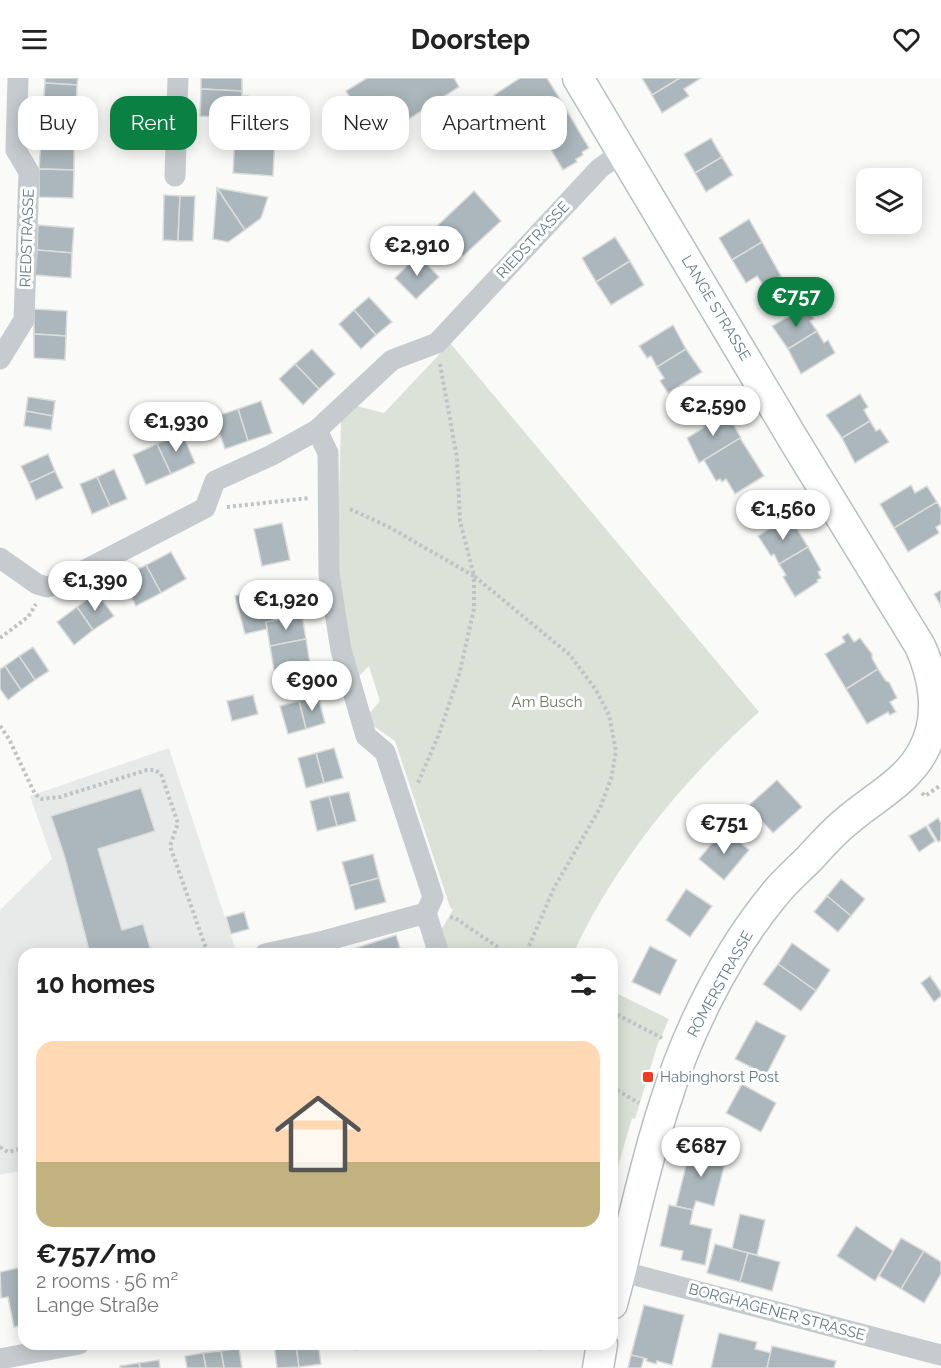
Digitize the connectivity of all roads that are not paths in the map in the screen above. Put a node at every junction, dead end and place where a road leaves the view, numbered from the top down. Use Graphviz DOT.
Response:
graph roads {
  1 [pos="18,78"];
  2 [pos="178,78"];
  3 [pos="578,78"];
  4 [pos="623,152"];
  5 [pos="175,176"];
  6 [pos="0,359"];
  7 [pos="317,430"];
  8 [pos="0,558"];
  9 [pos="937,727"];
  10 [pos="426,913"];
  11 [pos="292,948"];
  12 [pos="437,948"];
  13 [pos="618,1266"];
  14 [pos="618,1270"];
  15 [pos="47,1350"];
  16 [pos="601,1350"];
  17 [pos="941,1355"];
  18 [pos="0,1359"];
  19 [pos="598,1368"];
  1 -- 6 [label="street, RIEDSTRASSE"];
  2 -- 5 [label="street"];
  3 -- 4 [label="main road, LANGE STRASSE"];
  4 -- 7 [label="street, RIEDSTRASSE"];
  4 -- 9 [label="main road, LANGE STRASSE"];
  7 -- 8 [label="street, RIEDSTRASSE"];
  7 -- 10 [label="street"];
  9 -- 13 [label="main road, RÖMERSTRASSE"];
  10 -- 11 [label="street"];
  10 -- 12 [label="street"];
  14 -- 17 [label="street, BORGHAGENER STRASSE"];
  15 -- 18 [label="street"];
  16 -- 19 [label="main road"];
}
